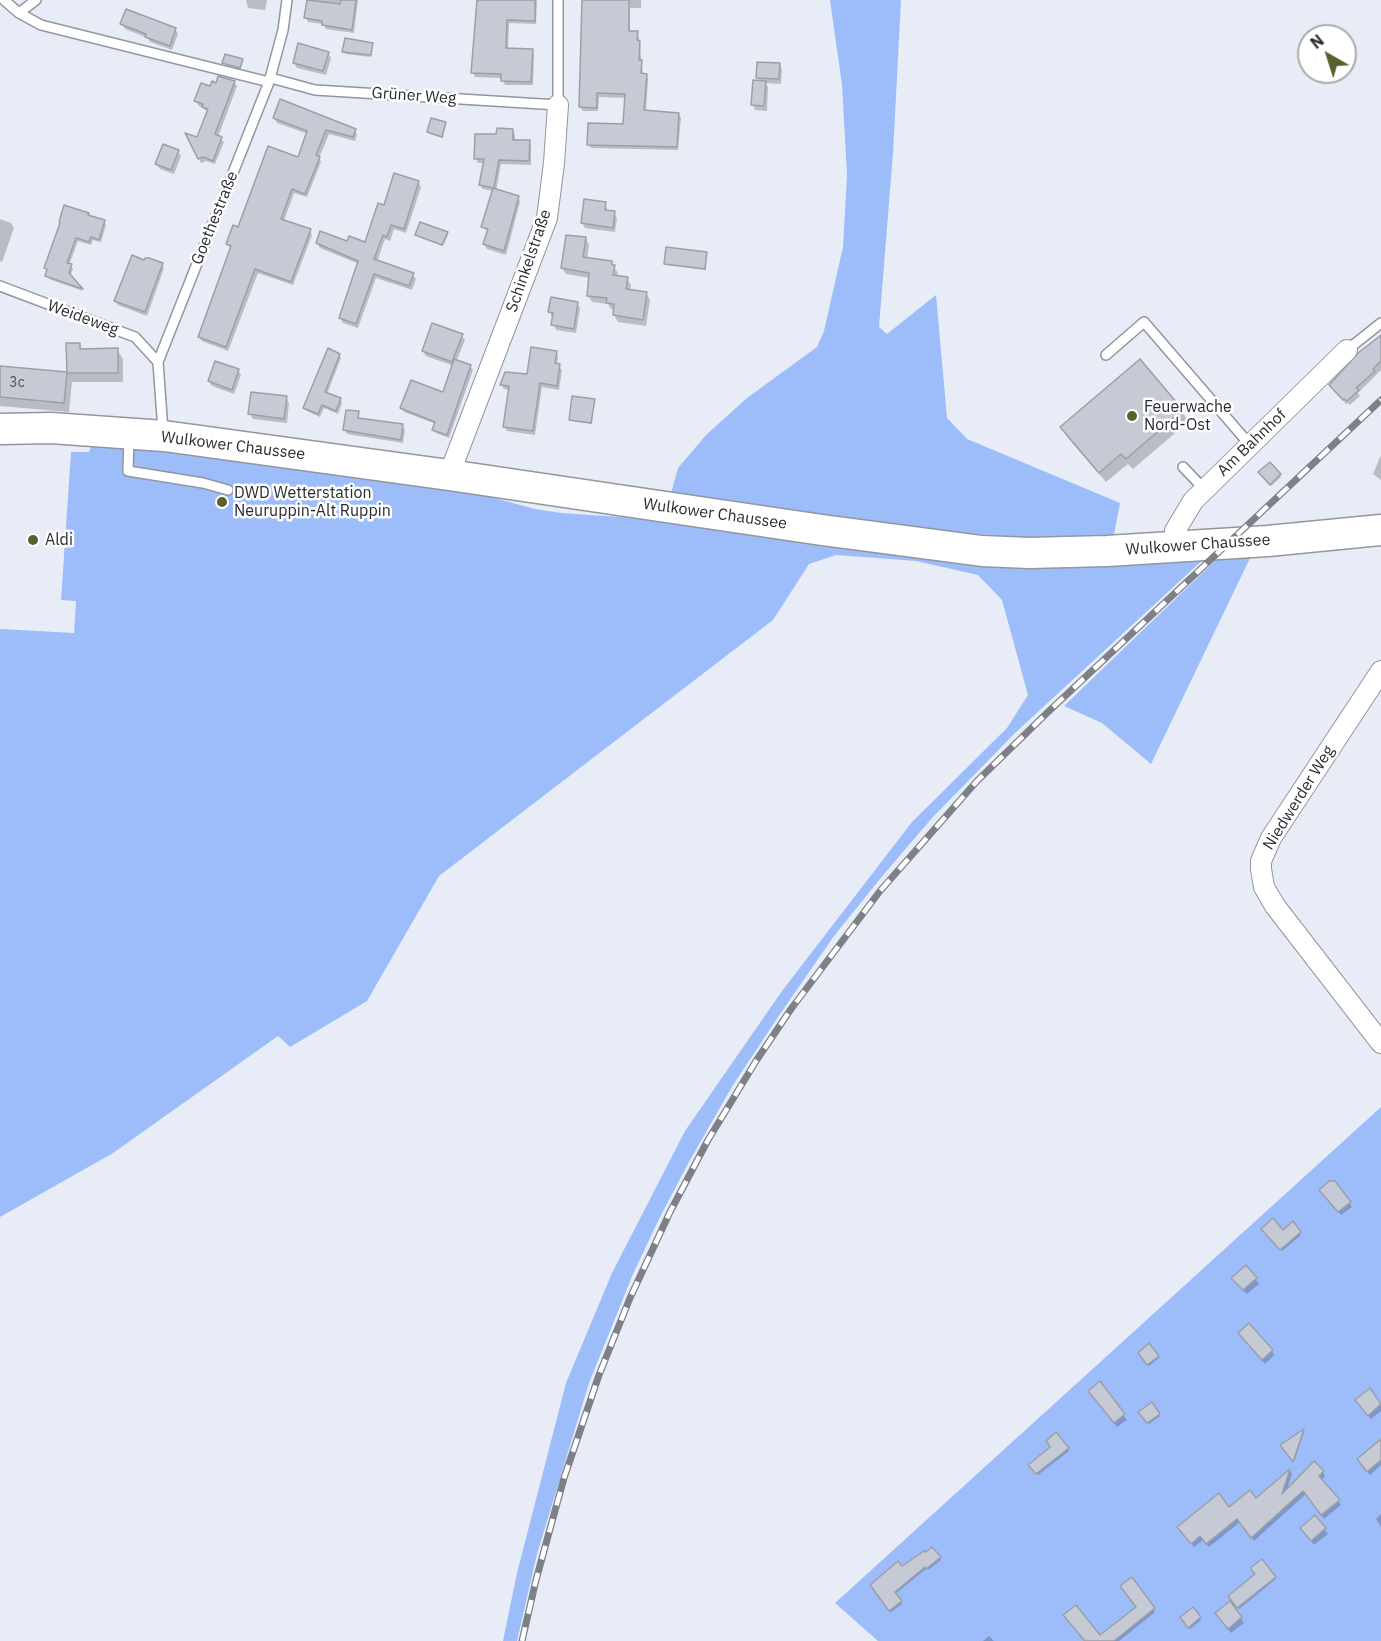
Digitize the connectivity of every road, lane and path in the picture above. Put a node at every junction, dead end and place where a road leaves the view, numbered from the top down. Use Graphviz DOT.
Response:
graph roads {
  1 [pos="4,0"];
  2 [pos="36,0"];
  3 [pos="287,0"];
  4 [pos="558,0"];
  5 [pos="19,13"];
  6 [pos="270,80"];
  7 [pos="558,105"];
  8 [pos="0,286"];
  9 [pos="1381,323"];
  10 [pos="1347,350"];
  11 [pos="1106,355"];
  12 [pos="158,362"];
  13 [pos="0,418"];
  14 [pos="51,428"];
  15 [pos="0,429"];
  16 [pos="129,434"];
  17 [pos="164,436"];
  18 [pos="1250,445"];
  19 [pos="1183,467"];
  20 [pos="449,475"];
  21 [pos="1204,489"];
  22 [pos="228,490"];
  23 [pos="1381,530"];
  24 [pos="1175,547"];
  25 [pos="1381,671"];
  26 [pos="1381,1043"];
  1 -- 5 [label="lane, Grüner Weg"];
  2 -- 5 [label="lane"];
  3 -- 6 [label="lane, Goethestraße"];
  4 -- 7 [label="lane, Schinkelstraße"];
  5 -- 6 [label="lane, Grüner Weg"];
  6 -- 7 [label="lane, Grüner Weg"];
  6 -- 12 [label="lane, Goethestraße"];
  7 -- 20 [label="street, Schinkelstraße"];
  8 -- 12 [label="lane, Weideweg"];
  9 -- 10 [label="lane"];
  10 -- 18 [label="street, Am Bahnhof"];
  11 -- 18 [label="lane"];
  12 -- 17 [label="lane, Goethestraße"];
  13 -- 14 [label="main road, Wulkower Chaussee"];
  14 -- 15 [label="main road, Wulkower Chaussee"];
  14 -- 16 [label="main road, Wulkower Chaussee"];
  16 -- 17 [label="main road, Wulkower Chaussee"];
  16 -- 22 [label="lane"];
  17 -- 20 [label="main road, Wulkower Chaussee"];
  18 -- 21 [label="street, Am Bahnhof"];
  19 -- 21 [label="lane"];
  20 -- 24 [label="main road, Wulkower Chaussee"];
  21 -- 24 [label="street, Am Bahnhof"];
  23 -- 24 [label="main road, Wulkower Chaussee"];
  25 -- 26 [label="street, Niedwerder Weg"];
}
